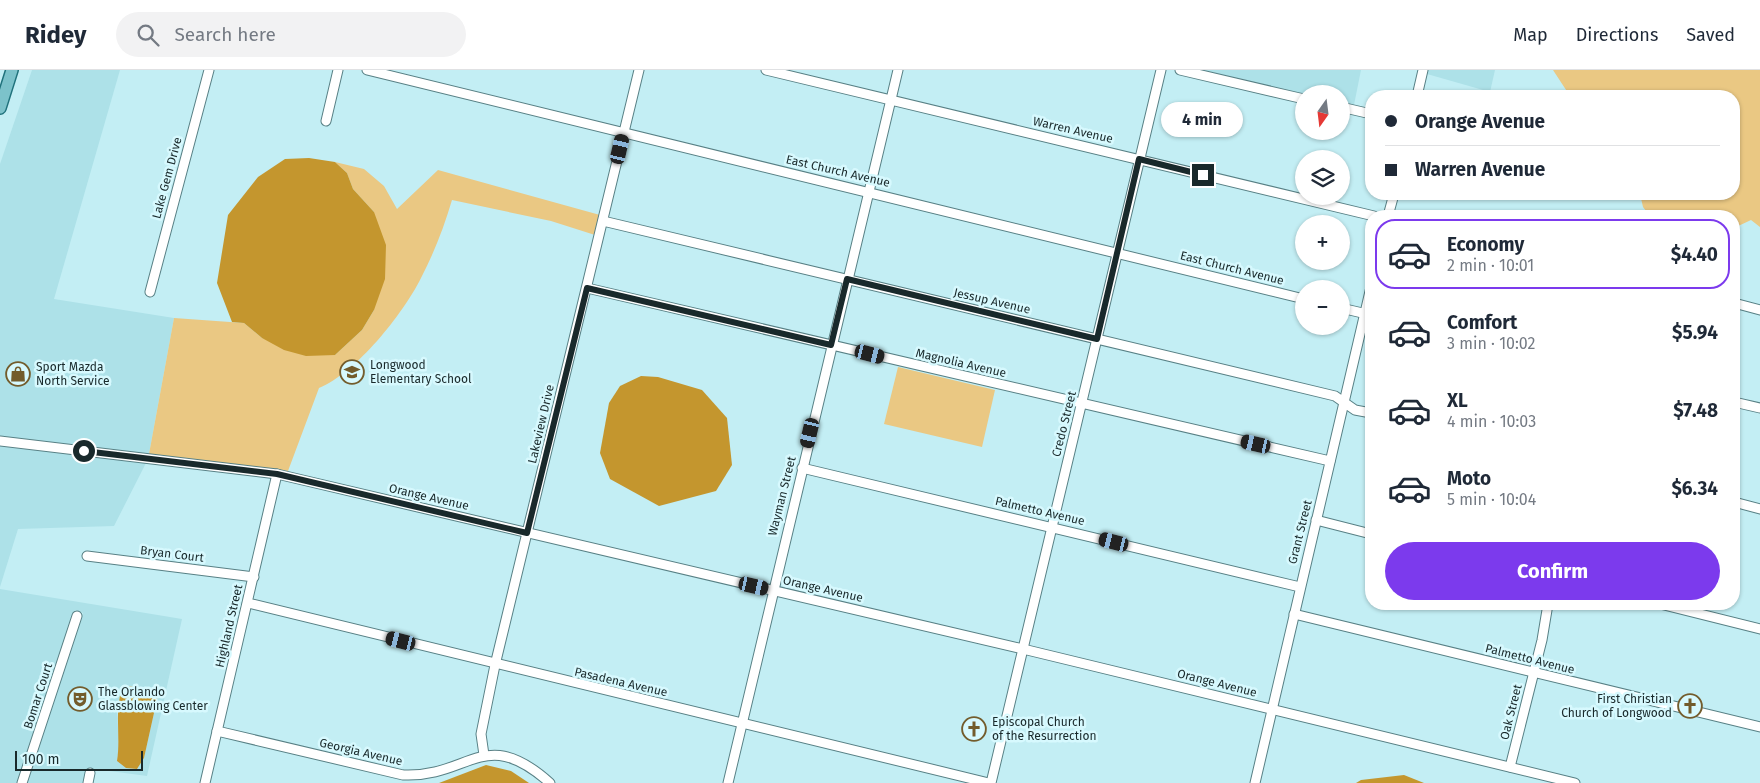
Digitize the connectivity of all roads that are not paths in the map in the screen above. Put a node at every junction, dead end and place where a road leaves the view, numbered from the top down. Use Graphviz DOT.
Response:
graph roads {
  1 [pos="12,70"];
  2 [pos="209,70"];
  3 [pos="338,70"];
  4 [pos="367,70"];
  5 [pos="639,70"];
  6 [pos="766,70"];
  7 [pos="898,70"];
  8 [pos="1161,70"];
  9 [pos="1180,70"];
  10 [pos="1423,70"];
  11 [pos="1418,90"];
  12 [pos="1295,97"];
  13 [pos="890,100"];
  14 [pos="0,108"];
  15 [pos="1350,109"];
  16 [pos="1365,113"];
  17 [pos="326,121"];
  18 [pos="624,133"];
  19 [pos="1139,159"];
  20 [pos="868,191"];
  21 [pos="1365,214"];
  22 [pos="603,220"];
  23 [pos="1118,253"];
  24 [pos="847,279"];
  25 [pos="587,288"];
  26 [pos="150,292"];
  27 [pos="1295,296"];
  28 [pos="1740,305"];
  29 [pos="1350,310"];
  30 [pos="1760,310"];
  31 [pos="1365,313"];
  32 [pos="1365,325"];
  33 [pos="1097,339"];
  34 [pos="831,345"];
  35 [pos="1344,402"];
  36 [pos="1740,403"];
  37 [pos="1082,405"];
  38 [pos="1760,408"];
  39 [pos="1365,412"];
  40 [pos="0,441"];
  41 [pos="1330,461"];
  42 [pos="802,468"];
  43 [pos="277,474"];
  44 [pos="1740,504"];
  45 [pos="1760,509"];
  46 [pos="1316,520"];
  47 [pos="1052,527"];
  48 [pos="1365,532"];
  49 [pos="527,533"];
  50 [pos="87,556"];
  51 [pos="254,577"];
  52 [pos="1300,588"];
  53 [pos="773,590"];
  54 [pos="248,603"];
  55 [pos="1547,610"];
  56 [pos="1684,610"];
  57 [pos="1294,614"];
  58 [pos="78,616"];
  59 [pos="1760,629"];
  60 [pos="1023,649"];
  61 [pos="495,665"];
  62 [pos="1534,673"];
  63 [pos="1272,709"];
  64 [pos="742,724"];
  65 [pos="1760,727"];
  66 [pos="217,732"];
  67 [pos="484,755"];
  68 [pos="1510,767"];
  69 [pos="22,783"];
  70 [pos="205,783"];
  71 [pos="550,783"];
  72 [pos="728,783"];
  73 [pos="990,783"];
  74 [pos="1255,783"];
  75 [pos="1575,783"];
  1 -- 14 [label="main road"];
  2 -- 26 [label="street, Lake Gem Drive"];
  3 -- 17 [label="street"];
  4 -- 18 [label="street, East Church Avenue"];
  5 -- 18 [label="street, Lakeview Drive"];
  6 -- 13 [label="street, Warren Avenue"];
  7 -- 13 [label="street, Wayman Street"];
  8 -- 19 [label="street, Credo Street"];
  9 -- 12 [label="street"];
  10 -- 11 [label="street"];
  13 -- 19 [label="street, Warren Avenue"];
  13 -- 20 [label="street, Wayman Street"];
  15 -- 16 [label="street"];
  18 -- 20 [label="street, East Church Avenue"];
  18 -- 22 [label="street, Lakeview Drive"];
  19 -- 21 [label="street, Warren Avenue"];
  19 -- 23 [label="street, Credo Street"];
  20 -- 23 [label="street, East Church Avenue"];
  20 -- 24 [label="street, Wayman Street"];
  22 -- 24 [label="street, Jessup Avenue"];
  22 -- 25 [label="street, Lakeview Drive"];
  23 -- 27 [label="street, East Church Avenue"];
  23 -- 33 [label="street, Credo Street"];
  24 -- 33 [label="street, Jessup Avenue"];
  24 -- 34 [label="street, Wayman Street"];
  25 -- 34 [label="street, Magnolia Avenue"];
  25 -- 49 [label="street, Lakeview Drive"];
  28 -- 30 [label="street"];
  29 -- 31 [label="street"];
  32 -- 35 [label="street, Grant Street"];
  33 -- 35 [label="street, Jessup Avenue"];
  33 -- 37 [label="street, Credo Street"];
  34 -- 37 [label="street, Magnolia Avenue"];
  34 -- 42 [label="street, Wayman Street"];
  35 -- 39 [label="street, Jessup Avenue"];
  35 -- 41 [label="street, Grant Street"];
  36 -- 38 [label="street"];
  37 -- 41 [label="street, Magnolia Avenue"];
  37 -- 47 [label="street, Credo Street"];
  40 -- 43 [label="street, Orange Avenue"];
  41 -- 46 [label="street, Grant Street"];
  42 -- 47 [label="street, Palmetto Avenue"];
  42 -- 53 [label="street, Wayman Street"];
  43 -- 49 [label="street, Orange Avenue"];
  43 -- 51 [label="street, Highland Street"];
  44 -- 45 [label="street"];
  46 -- 48 [label="street"];
  46 -- 52 [label="street, Grant Street"];
  47 -- 52 [label="street, Palmetto Avenue"];
  47 -- 60 [label="street, Credo Street"];
  49 -- 53 [label="street, Orange Avenue"];
  49 -- 61 [label="street, Lakeview Drive"];
  50 -- 51 [label="street, Bryan Court"];
  51 -- 54 [label="street, Highland Street"];
  52 -- 57 [label="street, Grant Street"];
  53 -- 60 [label="street, Orange Avenue"];
  53 -- 64 [label="street, Wayman Street"];
  54 -- 61 [label="street, Pasadena Avenue"];
  54 -- 66 [label="street, Highland Street"];
  55 -- 62 [label="street, Oak Street"];
  56 -- 59 [label="street"];
  57 -- 62 [label="street, Palmetto Avenue"];
  57 -- 63 [label="street, Grant Street"];
  58 -- 69 [label="street, Bomar Court"];
  60 -- 63 [label="street, Orange Avenue"];
  60 -- 73 [label="street, Credo Street"];
  61 -- 64 [label="street, Pasadena Avenue"];
  61 -- 67 [label="street, Lakeview Drive"];
  62 -- 65 [label="street, Palmetto Avenue"];
  62 -- 68 [label="street, Oak Street"];
  63 -- 68 [label="street, Orange Avenue"];
  63 -- 74 [label="street, Grant Street"];
  64 -- 72 [label="street, Wayman Street"];
  64 -- 73 [label="street, Pasadena Avenue"];
  66 -- 67 [label="street, Georgia Avenue"];
  66 -- 70 [label="street, Highland Street"];
  67 -- 71 [label="street, Georgia Avenue"];
  68 -- 75 [label="street, Orange Avenue"];
}
